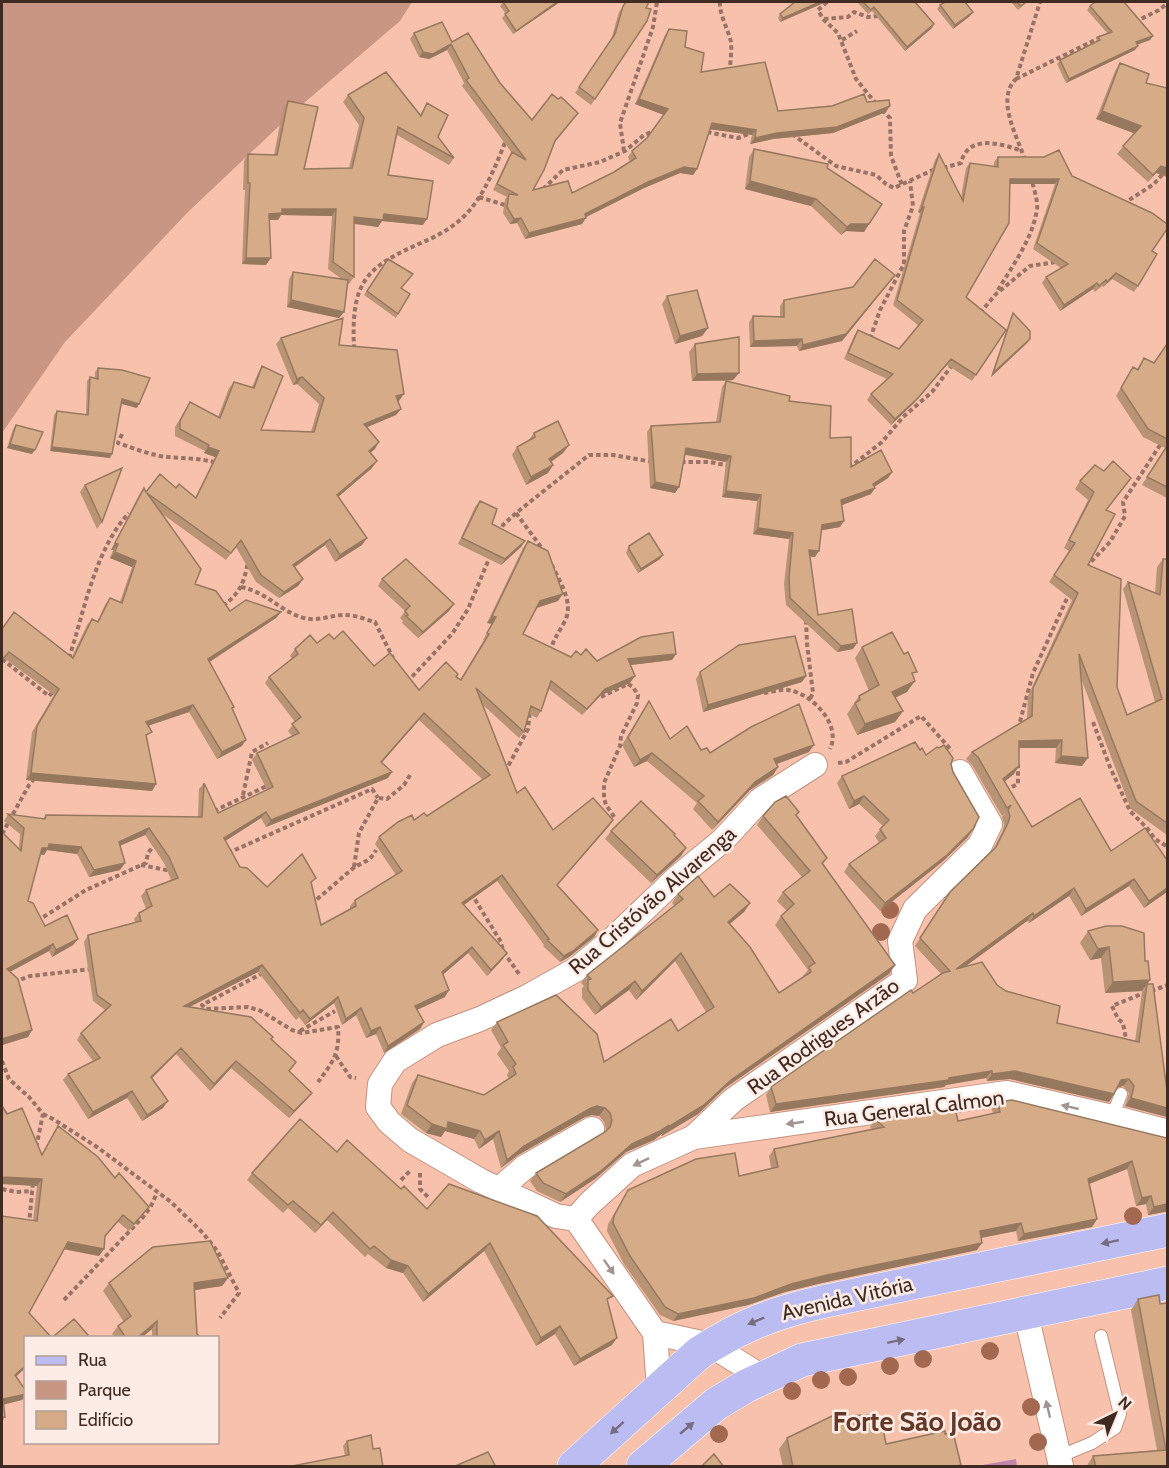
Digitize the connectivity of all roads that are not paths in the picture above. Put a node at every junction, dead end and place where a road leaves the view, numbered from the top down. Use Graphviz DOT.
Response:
graph roads {
  1 [pos="815,765"];
  2 [pos="960,772"];
  3 [pos="1121,1094"];
  4 [pos="733,1100"];
  5 [pos="1112,1117"];
  6 [pos="592,1129"];
  7 [pos="758,1129"];
  8 [pos="1167,1132"];
  9 [pos="694,1137"];
  10 [pos="498,1190"];
  11 [pos="576,1219"];
  12 [pos="1167,1230"];
  13 [pos="1167,1283"];
  14 [pos="1026,1314"];
  15 [pos="655,1333"];
  16 [pos="1101,1336"];
  17 [pos="711,1345"];
  18 [pos="762,1377"];
  19 [pos="659,1389"];
  20 [pos="1059,1462"];
  21 [pos="574,1467"];
  22 [pos="643,1467"];
  1 -- 10 [label="street, Rua Cristóvão Alvarenga"];
  2 -- 4 [label="street, Rua Rodrigues Arzão"];
  3 -- 5 [label="lane"];
  4 -- 7 [label="street"];
  4 -- 9 [label="street, Rua Rodrigues Arzão"];
  5 -- 7 [label="street, Rua General Calmon, one-way"];
  5 -- 8 [label="street, Rua General Calmon"];
  6 -- 10 [label="street"];
  7 -- 9 [label="street, Rua General Calmon"];
  9 -- 11 [label="street, Rua Rodrigues Arzão, one-way"];
  10 -- 11 [label="street"];
  11 -- 15 [label="street, one-way"];
  12 -- 17 [label="main road, Avenida Vitória, one-way"];
  13 -- 14 [label="main road"];
  18 -- 14 [label="main road, one-way"];
  20 -- 14 [label="street, one-way"];
  15 -- 17 [label="street"];
  15 -- 19 [label="street"];
  16 -- 20 [label="lane"];
  17 -- 18 [label="street"];
  17 -- 19 [label="main road, Avenida Vitória"];
  22 -- 18 [label="main road, one-way"];
  19 -- 21 [label="main road, Avenida Vitória, one-way"];
}
